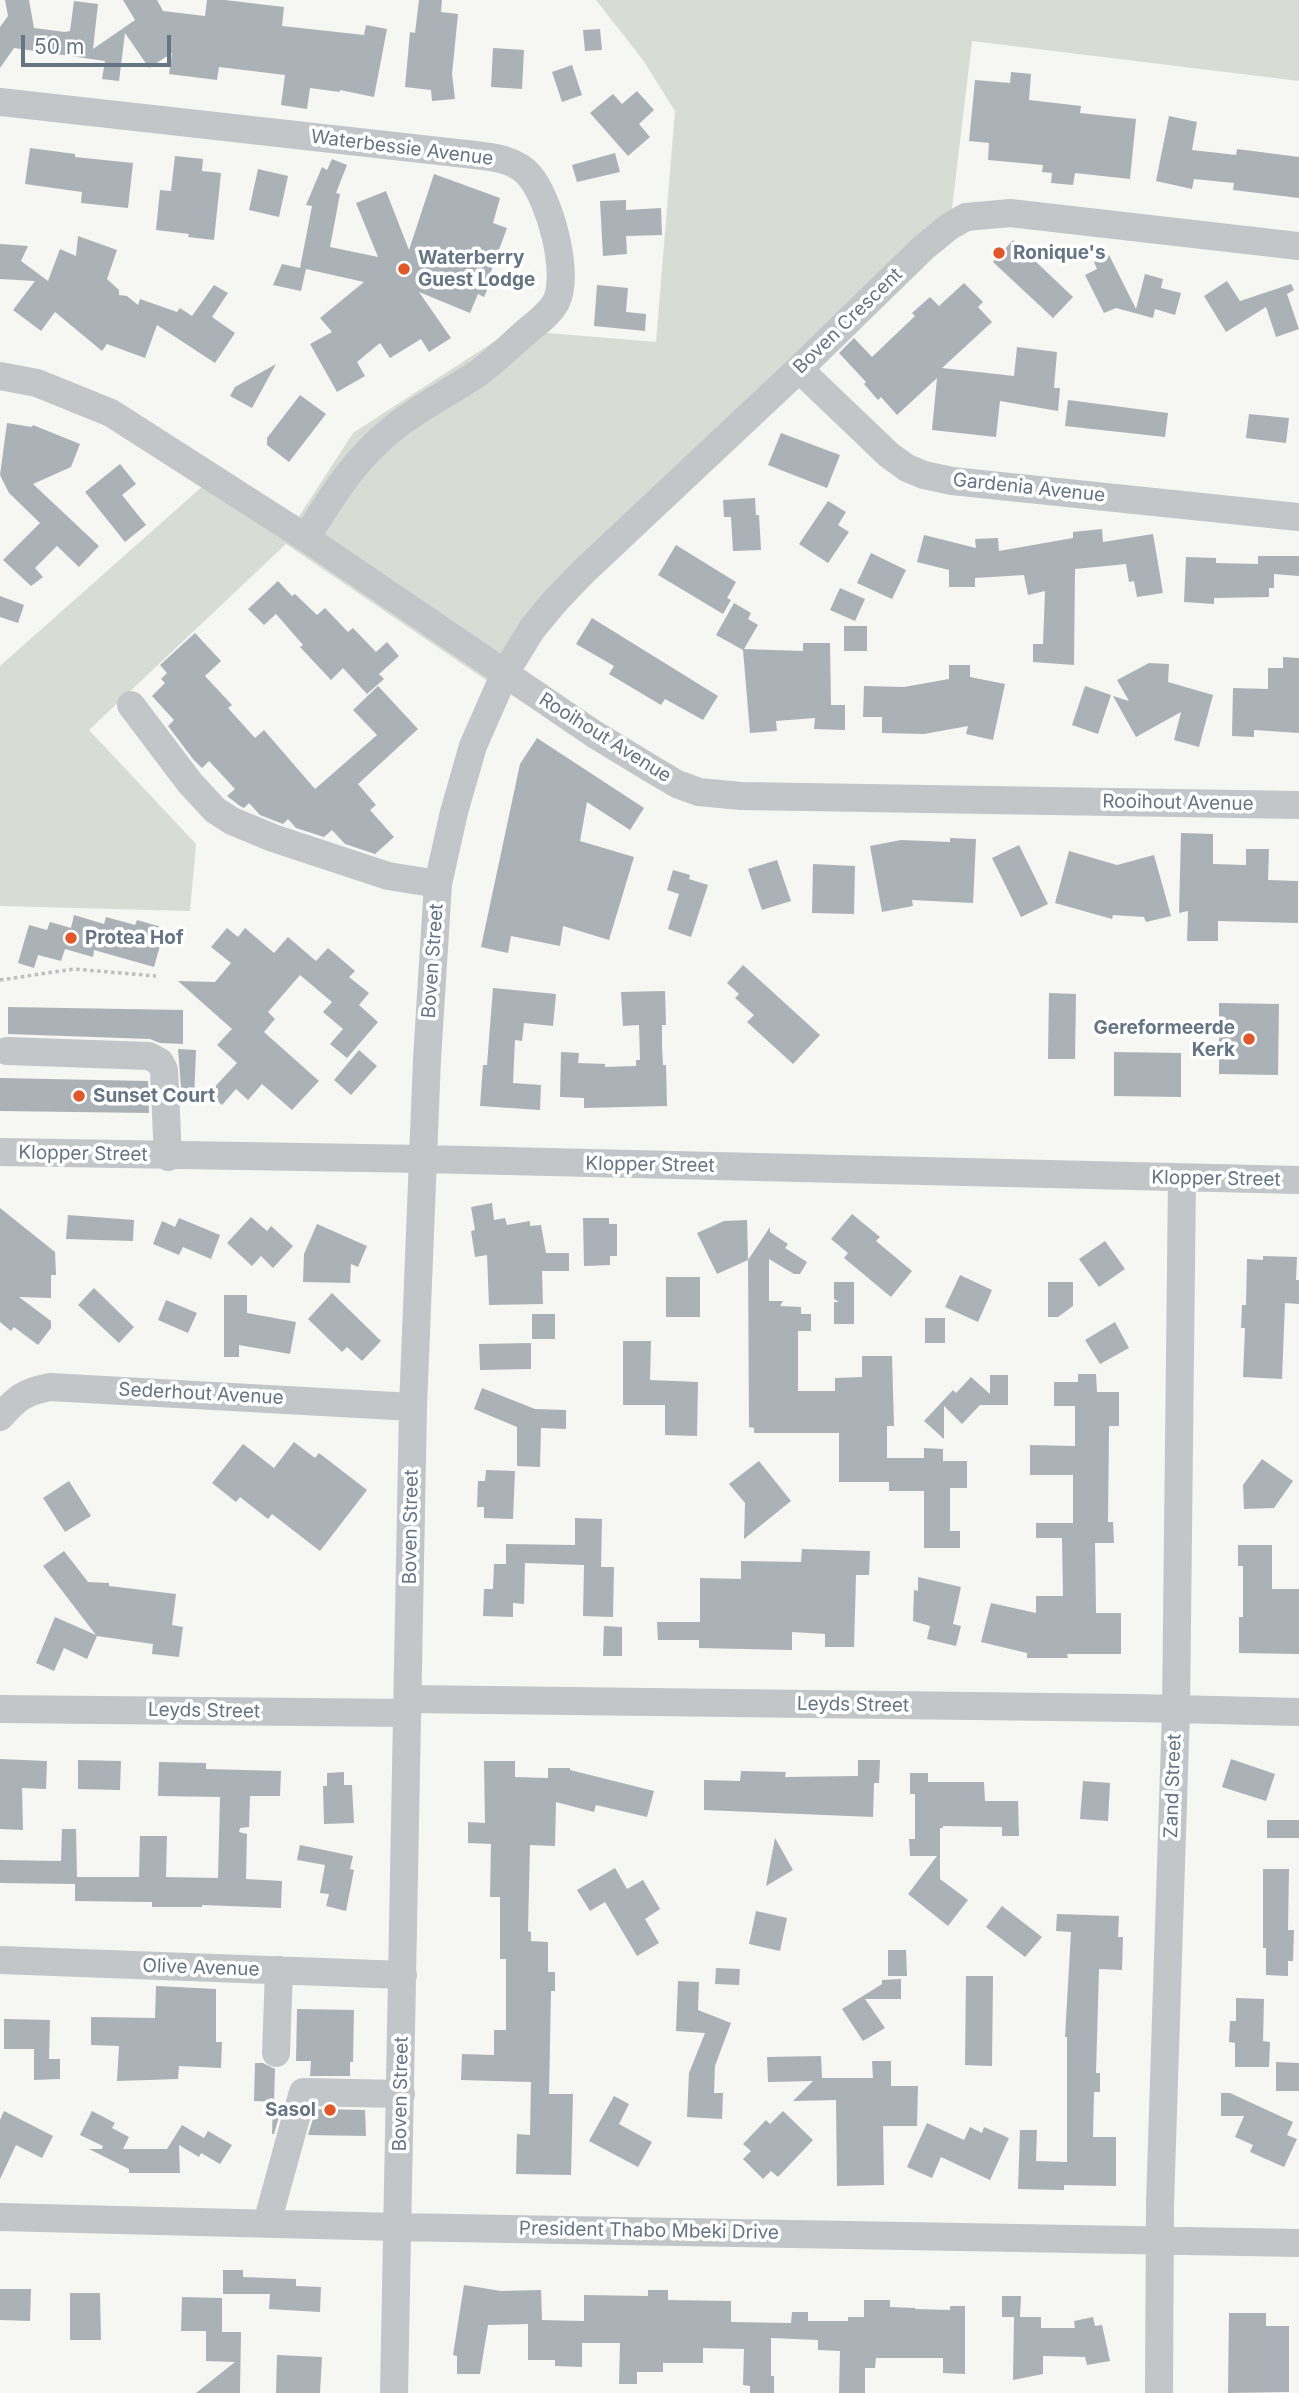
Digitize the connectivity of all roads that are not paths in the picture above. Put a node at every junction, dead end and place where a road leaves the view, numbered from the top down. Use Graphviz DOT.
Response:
graph roads {
  1 [pos="0,102"];
  2 [pos="1299,246"];
  3 [pos="799,369"];
  4 [pos="0,376"];
  5 [pos="1299,517"];
  6 [pos="306,538"];
  7 [pos="505,673"];
  8 [pos="131,705"];
  9 [pos="1299,805"];
  10 [pos="438,884"];
  11 [pos="7,1051"];
  12 [pos="0,1152"];
  13 [pos="168,1157"];
  14 [pos="424,1160"];
  15 [pos="1182,1178"];
  16 [pos="1299,1180"];
  17 [pos="413,1407"];
  18 [pos="0,1417"];
  19 [pos="407,1706"];
  20 [pos="0,1709"];
  21 [pos="1176,1710"];
  22 [pos="1299,1712"];
  23 [pos="0,1960"];
  24 [pos="279,1970"];
  25 [pos="403,1975"];
  26 [pos="276,2053"];
  27 [pos="401,2094"];
  28 [pos="0,2217"];
  29 [pos="268,2223"];
  30 [pos="397,2227"];
  31 [pos="1159,2240"];
  32 [pos="1299,2243"];
  33 [pos="394,2393"];
  34 [pos="1158,2393"];
  1 -- 6 [label="street, Waterbessie Avenue"];
  2 -- 3 [label="street, Boven Crescent"];
  3 -- 5 [label="street, Gardenia Avenue"];
  3 -- 7 [label="street, Boven Crescent"];
  4 -- 6 [label="street, Rooihout Avenue"];
  6 -- 7 [label="street, Rooihout Avenue"];
  7 -- 9 [label="street, Rooihout Avenue"];
  7 -- 10 [label="street, Boven Street"];
  8 -- 10 [label="street"];
  10 -- 14 [label="street, Boven Street"];
  11 -- 13 [label="street"];
  12 -- 13 [label="street, Klopper Street"];
  13 -- 14 [label="street, Klopper Street"];
  14 -- 15 [label="street, Klopper Street"];
  14 -- 17 [label="street, Boven Street"];
  15 -- 16 [label="street, Klopper Street"];
  15 -- 21 [label="street, Zand Street"];
  17 -- 18 [label="street, Sederhout Avenue"];
  17 -- 19 [label="street, Boven Street"];
  19 -- 20 [label="street, Leyds Street"];
  19 -- 21 [label="street, Leyds Street"];
  19 -- 25 [label="street, Boven Street"];
  21 -- 22 [label="street, Leyds Street"];
  21 -- 31 [label="street, Zand Street"];
  23 -- 24 [label="street, Olive Avenue"];
  24 -- 25 [label="street, Olive Avenue"];
  24 -- 26 [label="street"];
  25 -- 27 [label="street, Boven Street"];
  27 -- 29 [label="street"];
  27 -- 30 [label="street, Boven Street"];
  28 -- 29 [label="street, President Thabo Mbeki Drive"];
  29 -- 30 [label="street, President Thabo Mbeki Drive"];
  30 -- 31 [label="street, President Thabo Mbeki Drive"];
  30 -- 33 [label="street, Boven Street"];
  31 -- 32 [label="street, President Thabo Mbeki Drive"];
  31 -- 34 [label="street, Zand Street"];
}
